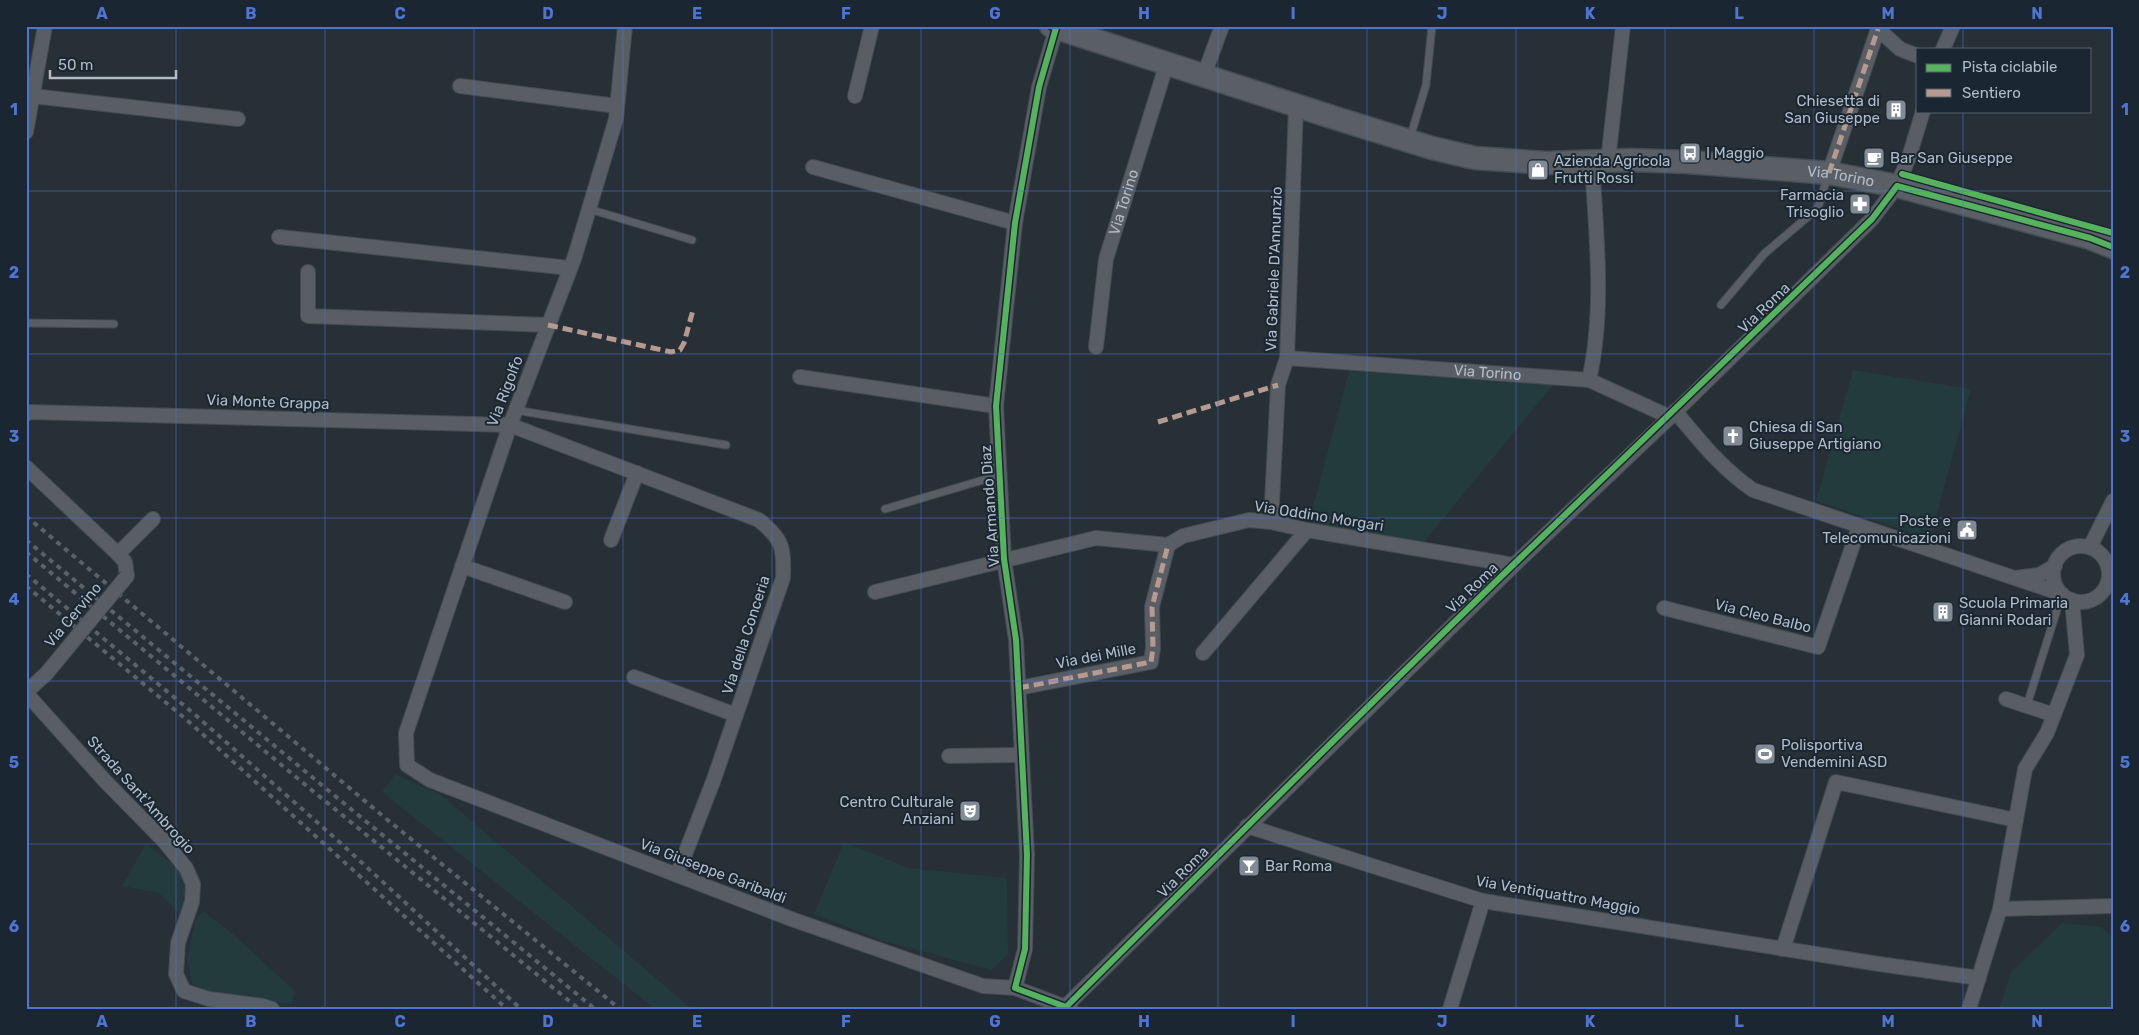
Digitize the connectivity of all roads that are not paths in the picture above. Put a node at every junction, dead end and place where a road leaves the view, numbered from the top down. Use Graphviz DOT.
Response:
graph roads {
  1 [pos="44,26"];
  2 [pos="625,26"];
  3 [pos="872,26"];
  4 [pos="1222,26"];
  5 [pos="1432,26"];
  6 [pos="1623,26"];
  7 [pos="1953,26"];
  8 [pos="1055,27"];
  9 [pos="1879,28"];
  10 [pos="1943,48"];
  11 [pos="1916,55"];
  12 [pos="1167,63"];
  13 [pos="1204,75"];
  14 [pos="460,86"];
  15 [pos="32,96"];
  16 [pos="855,96"];
  17 [pos="1296,105"];
  18 [pos="617,106"];
  19 [pos="1923,112"];
  20 [pos="238,119"];
  21 [pos="26,132"];
  22 [pos="1409,141"];
  23 [pos="1600,162"];
  24 [pos="813,167"];
  25 [pos="1828,173"];
  26 [pos="1897,186"];
  27 [pos="589,208"];
  28 [pos="1015,223"];
  29 [pos="279,237"];
  30 [pos="692,240"];
  31 [pos="2113,247"];
  32 [pos="570,268"];
  33 [pos="308,272"];
  34 [pos="1721,305"];
  35 [pos="26,323"];
  36 [pos="114,324"];
  37 [pos="548,325"];
  38 [pos="1096,347"];
  39 [pos="1287,358"];
  40 [pos="800,377"];
  41 [pos="1589,380"];
  42 [pos="996,406"];
  43 [pos="515,410"];
  44 [pos="26,414"];
  45 [pos="1672,414"];
  46 [pos="510,425"];
  47 [pos="726,446"];
  48 [pos="26,467"];
  49 [pos="637,473"];
  50 [pos="1000,475"];
  51 [pos="2113,501"];
  52 [pos="885,509"];
  53 [pos="153,519"];
  54 [pos="1271,522"];
  55 [pos="1859,527"];
  56 [pos="1307,530"];
  57 [pos="611,540"];
  58 [pos="1168,544"];
  59 [pos="2090,547"];
  60 [pos="118,554"];
  61 [pos="1004,559"];
  62 [pos="1514,565"];
  63 [pos="462,566"];
  64 [pos="2054,566"];
  65 [pos="2111,571"];
  66 [pos="2011,578"];
  67 [pos="875,592"];
  68 [pos="2067,597"];
  69 [pos="565,602"];
  70 [pos="1664,608"];
  71 [pos="1204,653"];
  72 [pos="634,677"];
  73 [pos="1019,688"];
  74 [pos="26,692"];
  75 [pos="2006,699"];
  76 [pos="2026,705"];
  77 [pos="2054,714"];
  78 [pos="736,715"];
  79 [pos="948,756"];
  80 [pos="1022,756"];
  81 [pos="407,765"];
  82 [pos="2016,820"];
  83 [pos="1247,826"];
  84 [pos="677,875"];
  85 [pos="1483,901"];
  86 [pos="2113,906"];
  87 [pos="2000,909"];
  88 [pos="1783,949"];
  89 [pos="1978,978"];
  90 [pos="1015,988"];
  91 [pos="1067,1008"];
  92 [pos="272,1009"];
  93 [pos="1450,1009"];
  94 [pos="1969,1009"];
  1 -- 15 [label="street"];
  2 -- 18 [label="street, Via Rigolfo"];
  3 -- 16 [label="street"];
  4 -- 13 [label="street"];
  5 -- 22 [label="lane"];
  6 -- 23 [label="street"];
  7 -- 10 [label="street"];
  8 -- 12 [label="main road, Via Torino"];
  8 -- 28 [label="street, Via Armando Diaz"];
  9 -- 11 [label="street"];
  9 -- 25 [label="street"];
  12 -- 13 [label="main road, Via Torino"];
  12 -- 38 [label="street, Via Torino"];
  13 -- 17 [label="main road, Via Torino"];
  14 -- 18 [label="street"];
  15 -- 20 [label="street"];
  15 -- 21 [label="street"];
  17 -- 22 [label="main road, Via Torino"];
  17 -- 39 [label="street, Via Gabriele D'Annunzio"];
  18 -- 27 [label="street, Via Rigolfo"];
  19 -- 26 [label="street, Via Roma"];
  22 -- 23 [label="main road, Via Torino"];
  23 -- 25 [label="main road, Via Torino"];
  23 -- 41 [label="street"];
  24 -- 28 [label="street"];
  25 -- 26 [label="main road, Via Torino"];
  25 -- 34 [label="lane"];
  26 -- 31 [label="main road, Via Torino"];
  26 -- 45 [label="street, Via Roma"];
  27 -- 30 [label="lane"];
  27 -- 32 [label="street, Via Rigolfo"];
  28 -- 42 [label="street, Via Armando Diaz"];
  29 -- 32 [label="street"];
  32 -- 37 [label="street, Via Rigolfo"];
  33 -- 37 [label="street"];
  35 -- 36 [label="lane"];
  37 -- 43 [label="street, Via Rigolfo"];
  39 -- 41 [label="street, Via Torino"];
  39 -- 54 [label="street, Via Gabriele D'Annunzio"];
  40 -- 42 [label="street"];
  41 -- 45 [label="street"];
  42 -- 50 [label="street, Via Armando Diaz"];
  43 -- 46 [label="street, Via Rigolfo"];
  43 -- 47 [label="lane"];
  44 -- 46 [label="street, Via Monte Grappa"];
  45 -- 55 [label="street"];
  45 -- 62 [label="street, Via Roma"];
  46 -- 49 [label="street, Via della Conceria"];
  46 -- 63 [label="street, Via Rigolfo"];
  48 -- 60 [label="street, Via Cervino"];
  49 -- 57 [label="street"];
  49 -- 78 [label="street, Via della Conceria"];
  50 -- 52 [label="lane"];
  50 -- 61 [label="street, Via Armando Diaz"];
  51 -- 59 [label="street"];
  53 -- 60 [label="street"];
  54 -- 56 [label="street, Via Oddino Morgari"];
  54 -- 58 [label="street, Via Oddino Morgari"];
  55 -- 66 [label="street"];
  55 -- 70 [label="street, Via Cleo Balbo"];
  56 -- 62 [label="street, Via Oddino Morgari"];
  56 -- 71 [label="street"];
  58 -- 61 [label="street, Via Oddino Morgari"];
  58 -- 73 [label="street, Via dei Mille"];
  59 -- 64 [label="street"];
  59 -- 65 [label="street"];
  60 -- 74 [label="street, Via Cervino, bridge"];
  61 -- 67 [label="street, Via Oddino Morgari"];
  61 -- 73 [label="street, Via Armando Diaz"];
  62 -- 83 [label="street, Via Roma"];
  63 -- 69 [label="street"];
  63 -- 81 [label="street, Via Rigolfo"];
  64 -- 66 [label="street"];
  64 -- 68 [label="street"];
  65 -- 68 [label="street"];
  66 -- 68 [label="street"];
  68 -- 76 [label="lane"];
  68 -- 77 [label="street"];
  72 -- 78 [label="street"];
  73 -- 80 [label="street, Via Armando Diaz"];
  74 -- 92 [label="street, Strada Sant'Ambrogio"];
  75 -- 76 [label="street"];
  76 -- 77 [label="street"];
  77 -- 82 [label="street"];
  78 -- 84 [label="street, Via della Conceria"];
  79 -- 80 [label="street"];
  80 -- 90 [label="street, Via Armando Diaz"];
  81 -- 84 [label="street, Via Giuseppe Garibaldi"];
  82 -- 87 [label="street"];
  82 -- 88 [label="street"];
  83 -- 85 [label="street, Via Ventiquattro Maggio"];
  83 -- 91 [label="street, Via Roma"];
  84 -- 90 [label="street, Via Giuseppe Garibaldi"];
  85 -- 88 [label="street, Via Ventiquattro Maggio"];
  85 -- 93 [label="street"];
  86 -- 87 [label="street"];
  87 -- 89 [label="street"];
  88 -- 89 [label="street, Via Ventiquattro Maggio"];
  89 -- 94 [label="street"];
  90 -- 91 [label="street, Via Giuseppe Garibaldi"];
}
